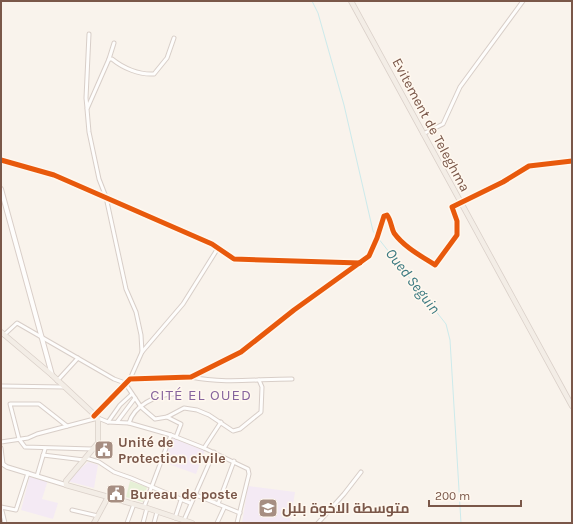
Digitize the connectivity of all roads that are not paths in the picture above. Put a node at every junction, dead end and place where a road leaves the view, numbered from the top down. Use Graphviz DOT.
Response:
graph roads {
  1 [pos="351,1"];
  2 [pos="523,1"];
  3 [pos="89,34"];
  4 [pos="174,38"];
  5 [pos="114,43"];
  6 [pos="109,59"];
  7 [pos="88,109"];
  8 [pos="423,134"];
  9 [pos="1,160"];
  10 [pos="572,161"];
  11 [pos="1,189"];
  12 [pos="106,197"];
  13 [pos="460,204"];
  14 [pos="218,248"];
  15 [pos="360,263"];
  16 [pos="3,334"];
  17 [pos="41,338"];
  18 [pos="142,352"];
  19 [pos="78,358"];
  20 [pos="52,375"];
  21 [pos="191,377"];
  22 [pos="130,379"];
  23 [pos="292,379"];
  24 [pos="259,380"];
  25 [pos="57,381"];
  26 [pos="125,383"];
  27 [pos="1,386"];
  28 [pos="64,388"];
  29 [pos="132,394"];
  30 [pos="173,394"];
  31 [pos="135,398"];
  32 [pos="570,399"];
  33 [pos="572,406"];
  34 [pos="141,407"];
  35 [pos="96,417"];
  36 [pos="167,417"];
  37 [pos="108,422"];
  38 [pos="117,422"];
  39 [pos="220,422"];
  40 [pos="129,424"];
  41 [pos="67,426"];
  42 [pos="171,435"];
  43 [pos="176,437"];
  44 [pos="19,439"];
  45 [pos="1,442"];
  46 [pos="1,448"];
  47 [pos="204,448"];
  48 [pos="45,449"];
  49 [pos="94,450"];
  50 [pos="214,452"];
  51 [pos="43,455"];
  52 [pos="85,459"];
  53 [pos="234,461"];
  54 [pos="2,463"];
  55 [pos="361,472"];
  56 [pos="28,473"];
  57 [pos="37,476"];
  58 [pos="66,485"];
  59 [pos="151,488"];
  60 [pos="196,494"];
  61 [pos="108,497"];
  62 [pos="181,500"];
  63 [pos="134,504"];
  64 [pos="190,504"];
  65 [pos="218,504"];
  66 [pos="1,507"];
  67 [pos="145,508"];
  68 [pos="224,508"];
  69 [pos="72,510"];
  70 [pos="157,512"];
  71 [pos="240,513"];
  72 [pos="98,516"];
  73 [pos="175,518"];
  74 [pos="184,520"];
  75 [pos="5,523"];
  76 [pos="94,523"];
  77 [pos="127,523"];
  78 [pos="143,523"];
  79 [pos="154,523"];
  80 [pos="192,523"];
  81 [pos="217,523"];
  82 [pos="237,523"];
  83 [pos="318,523"];
  1 -- 8 [label="main road, Evitement de Teleghma"];
  2 -- 8 [label="street"];
  3 -- 7 [label="street"];
  4 -- 6 [label="street"];
  5 -- 6 [label="street"];
  6 -- 7 [label="street"];
  7 -- 12 [label="street"];
  8 -- 13 [label="main road, Evitement de Teleghma"];
  9 -- 12 [label="street"];
  10 -- 13 [label="street"];
  11 -- 17 [label="main road"];
  12 -- 14 [label="street"];
  12 -- 18 [label="street"];
  13 -- 15 [label="street"];
  13 -- 32 [label="main road, Evitement de Teleghma"];
  14 -- 15 [label="street"];
  14 -- 18 [label="street"];
  15 -- 21 [label="street"];
  16 -- 17 [label="street"];
  16 -- 20 [label="main road"];
  17 -- 19 [label="street"];
  17 -- 20 [label="main road"];
  18 -- 22 [label="street"];
  19 -- 25 [label="street"];
  19 -- 26 [label="street"];
  20 -- 25 [label="main road"];
  21 -- 22 [label="street"];
  21 -- 24 [label="street"];
  22 -- 26 [label="street"];
  23 -- 24 [label="street"];
  24 -- 39 [label="street"];
  25 -- 28 [label="main road"];
  26 -- 29 [label="street"];
  26 -- 35 [label="street"];
  27 -- 28 [label="street"];
  28 -- 35 [label="main road"];
  29 -- 31 [label="street"];
  29 -- 37 [label="street"];
  30 -- 34 [label="street"];
  31 -- 34 [label="street"];
  31 -- 38 [label="street"];
  32 -- 33 [label="main road, Evitement de Teleghma"];
  34 -- 36 [label="street"];
  34 -- 40 [label="street"];
  35 -- 37 [label="street"];
  35 -- 41 [label="street"];
  35 -- 49 [label="main road"];
  36 -- 39 [label="street"];
  36 -- 43 [label="street"];
  37 -- 38 [label="street"];
  38 -- 40 [label="street"];
  39 -- 47 [label="street"];
  40 -- 42 [label="street"];
  41 -- 44 [label="street"];
  41 -- 44 [label="street"];
  42 -- 43 [label="street"];
  42 -- 59 [label="street"];
  43 -- 47 [label="street"];
  44 -- 45 [label="street"];
  44 -- 48 [label="street"];
  46 -- 54 [label="street"];
  47 -- 50 [label="street"];
  48 -- 49 [label="street"];
  48 -- 51 [label="street"];
  49 -- 52 [label="main road"];
  50 -- 53 [label="street"];
  50 -- 60 [label="street"];
  51 -- 52 [label="street"];
  51 -- 57 [label="street"];
  52 -- 58 [label="main road"];
  52 -- 59 [label="street"];
  53 -- 65 [label="street"];
  53 -- 71 [label="street"];
  54 -- 56 [label="street"];
  55 -- 83 [label="street"];
  56 -- 57 [label="street"];
  56 -- 66 [label="street"];
  57 -- 58 [label="street"];
  58 -- 61 [label="main road"];
  59 -- 62 [label="street"];
  59 -- 67 [label="street"];
  60 -- 64 [label="street"];
  60 -- 65 [label="street"];
  61 -- 63 [label="main road"];
  61 -- 72 [label="main road"];
  62 -- 64 [label="street"];
  62 -- 73 [label="street"];
  63 -- 67 [label="main road"];
  63 -- 77 [label="street"];
  64 -- 74 [label="street"];
  65 -- 68 [label="street"];
  66 -- 75 [label="street"];
  67 -- 70 [label="main road"];
  67 -- 78 [label="street"];
  68 -- 71 [label="street"];
  68 -- 81 [label="street"];
  69 -- 72 [label="street"];
  70 -- 73 [label="main road"];
  70 -- 79 [label="street"];
  71 -- 82 [label="street"];
  72 -- 76 [label="main road"];
  73 -- 74 [label="main road"];
  74 -- 80 [label="main road"];
}
